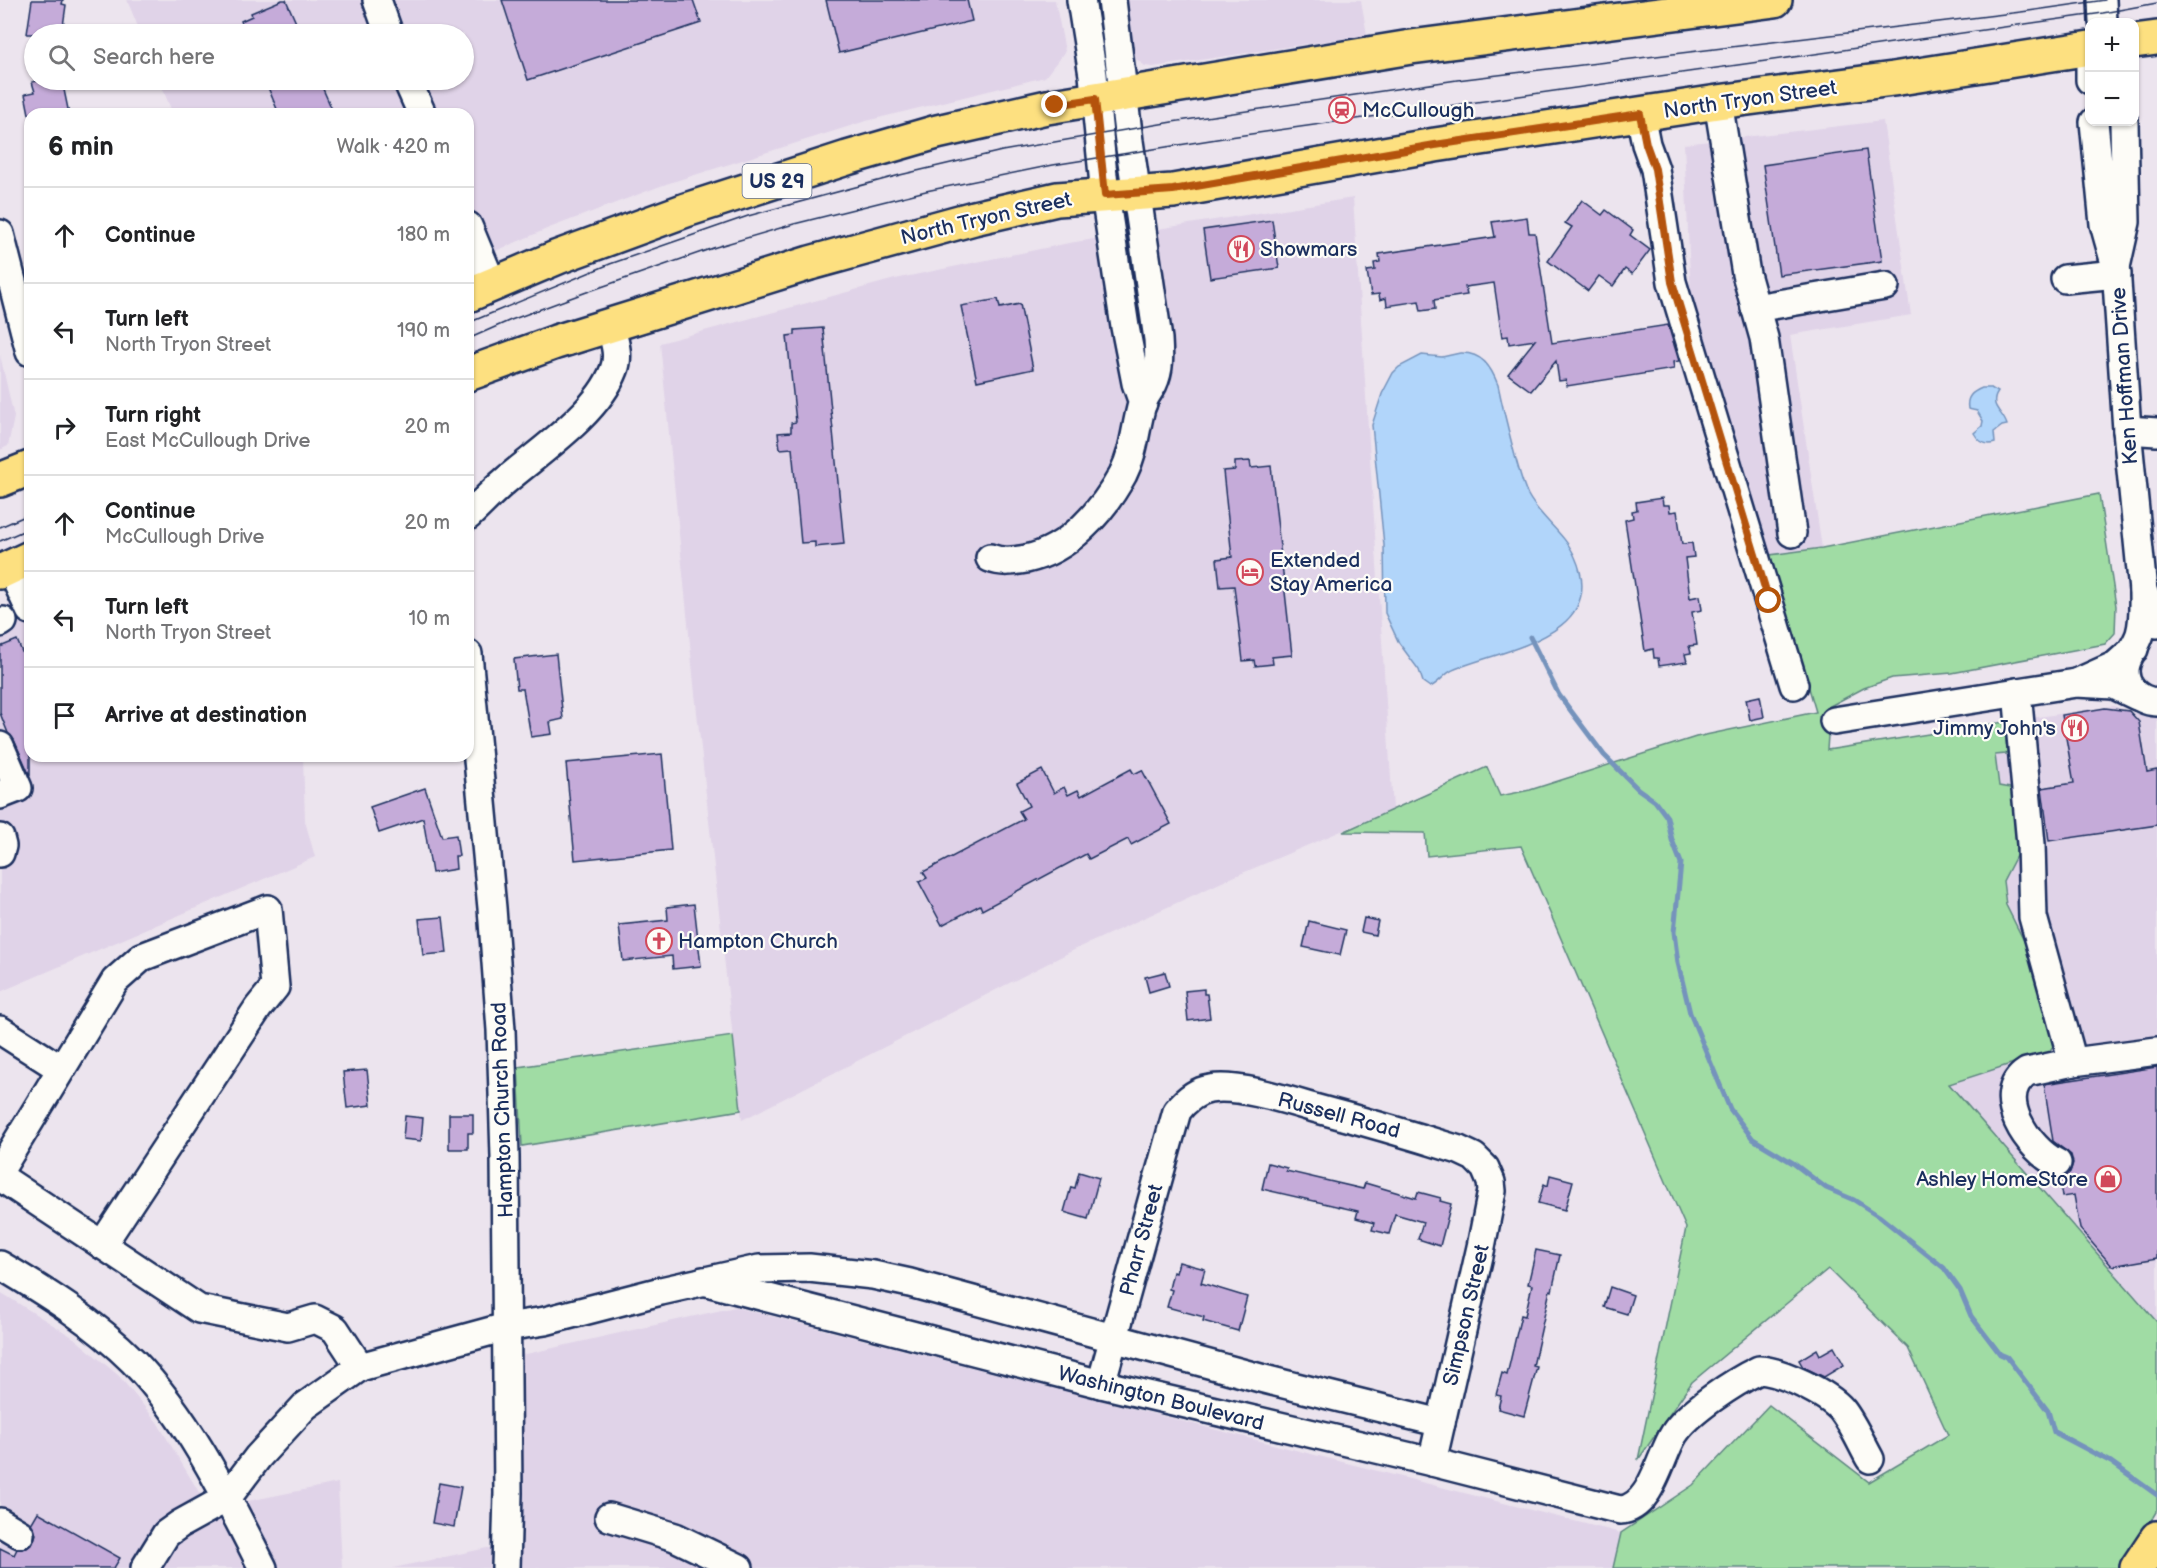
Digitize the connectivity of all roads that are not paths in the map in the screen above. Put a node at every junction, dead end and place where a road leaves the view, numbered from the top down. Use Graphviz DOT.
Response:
graph roads {
  1 [pos="377,0"];
  2 [pos="1081,0"];
  3 [pos="1112,0"];
  4 [pos="1775,0"];
  5 [pos="2102,0"];
  6 [pos="2103,18"];
  7 [pos="385,24"];
  8 [pos="2157,38"];
  9 [pos="2139,40"];
  10 [pos="2085,49"];
  11 [pos="411,90"];
  12 [pos="1110,96"];
  13 [pos="1718,102"];
  14 [pos="419,108"];
  15 [pos="1640,114"];
  16 [pos="2094,126"];
  17 [pos="2124,126"];
  18 [pos="1137,193"];
  19 [pos="1105,195"];
  20 [pos="0,234"];
  21 [pos="474,258"];
  22 [pos="2117,271"];
  23 [pos="2065,279"];
  24 [pos="1885,286"];
  25 [pos="480,290"];
  26 [pos="1755,308"];
  27 [pos="610,325"];
  28 [pos="24,328"];
  29 [pos="474,372"];
  30 [pos="1143,403"];
  31 [pos="2127,430"];
  32 [pos="2157,432"];
  33 [pos="24,470"];
  34 [pos="0,480"];
  35 [pos="474,510"];
  36 [pos="1792,533"];
  37 [pos="990,558"];
  38 [pos="13,566"];
  39 [pos="2143,591"];
  40 [pos="24,594"];
  41 [pos="2157,624"];
  42 [pos="2157,639"];
  43 [pos="2130,653"];
  44 [pos="2076,682"];
  45 [pos="1794,685"];
  46 [pos="2016,692"];
  47 [pos="2147,699"];
  48 [pos="474,718"];
  49 [pos="1834,721"];
  50 [pos="0,746"];
  51 [pos="0,795"];
  52 [pos="0,838"];
  53 [pos="0,853"];
  54 [pos="0,1030"];
  55 [pos="2157,1051"];
  56 [pos="2073,1062"];
  57 [pos="61,1069"];
  58 [pos="1188,1100"];
  59 [pos="2056,1164"];
  60 [pos="1485,1168"];
  61 [pos="0,1170"];
  62 [pos="0,1177"];
  63 [pos="102,1245"];
  64 [pos="0,1265"];
  65 [pos="703,1281"];
  66 [pos="506,1327"];
  67 [pos="1114,1338"];
  68 [pos="360,1367"];
  69 [pos="1101,1384"];
  70 [pos="1441,1423"];
  71 [pos="1870,1459"];
  72 [pos="1432,1462"];
  73 [pos="227,1498"];
  74 [pos="609,1517"];
  75 [pos="2157,1538"];
  76 [pos="145,1568"];
  77 [pos="263,1568"];
  78 [pos="506,1568"];
  79 [pos="739,1568"];
  80 [pos="2137,1568"];
  1 -- 7 [label="street"];
  2 -- 12 [label="street"];
  3 -- 12 [label="street"];
  4 -- 12 [label="main road, US 29"];
  5 -- 6 [label="street"];
  8 -- 9 [label="main road"];
  10 -- 13 [label="main road, North Tryon Street"];
  11 -- 14 [label="street"];
  12 -- 18 [label="street"];
  12 -- 19 [label="street"];
  12 -- 25 [label="main road, US 29"];
  13 -- 15 [label="main road, North Tryon Street"];
  13 -- 26 [label="street"];
  15 -- 18 [label="main road, North Tryon Street"];
  15 -- 45 [label="street"];
  16 -- 22 [label="street, Ken Hoffman Drive"];
  17 -- 22 [label="street, Ken Hoffman Drive"];
  18 -- 19 [label="main road, North Tryon Street"];
  18 -- 30 [label="street"];
  19 -- 27 [label="main road, North Tryon Street"];
  19 -- 30 [label="street"];
  20 -- 28 [label="street"];
  21 -- 25 [label="street"];
  22 -- 23 [label="street"];
  22 -- 31 [label="street, Ken Hoffman Drive"];
  24 -- 26 [label="street"];
  26 -- 36 [label="street"];
  27 -- 29 [label="main road, North Tryon Street"];
  27 -- 35 [label="street"];
  30 -- 37 [label="street"];
  31 -- 32 [label="street"];
  31 -- 39 [label="street, Ken Hoffman Drive"];
  33 -- 34 [label="main road"];
  38 -- 40 [label="street"];
  39 -- 41 [label="street, Ken Hoffman Drive"];
  39 -- 43 [label="street, Ken Hoffman Drive"];
  42 -- 43 [label="street"];
  43 -- 44 [label="street"];
  43 -- 47 [label="street, Ken Hoffman Drive"];
  44 -- 46 [label="street"];
  44 -- 47 [label="street"];
  46 -- 49 [label="street"];
  46 -- 56 [label="street"];
  48 -- 66 [label="street, Hampton Church Road"];
  50 -- 51 [label="street"];
  52 -- 53 [label="street"];
  54 -- 57 [label="street"];
  55 -- 56 [label="street"];
  56 -- 59 [label="street"];
  57 -- 61 [label="street"];
  57 -- 63 [label="street"];
  58 -- 60 [label="street, Russell Road"];
  58 -- 67 [label="street, Pharr Street"];
  60 -- 70 [label="street, Simpson Street"];
  62 -- 63 [label="street"];
  63 -- 68 [label="street"];
  64 -- 73 [label="street"];
  65 -- 66 [label="street, Washington Boulevard"];
  65 -- 67 [label="street, Washington Boulevard"];
  65 -- 69 [label="street, Washington Boulevard"];
  66 -- 68 [label="street, Washington Boulevard"];
  66 -- 78 [label="street, Hampton Church Road"];
  67 -- 69 [label="street, Pharr Street"];
  67 -- 70 [label="street, Washington Boulevard"];
  68 -- 73 [label="street"];
  69 -- 72 [label="street, Washington Boulevard"];
  70 -- 72 [label="street, Simpson Street"];
  71 -- 72 [label="street, Washington Boulevard"];
  73 -- 76 [label="street"];
  73 -- 77 [label="street"];
  74 -- 79 [label="street"];
  75 -- 80 [label="main road"];
}
